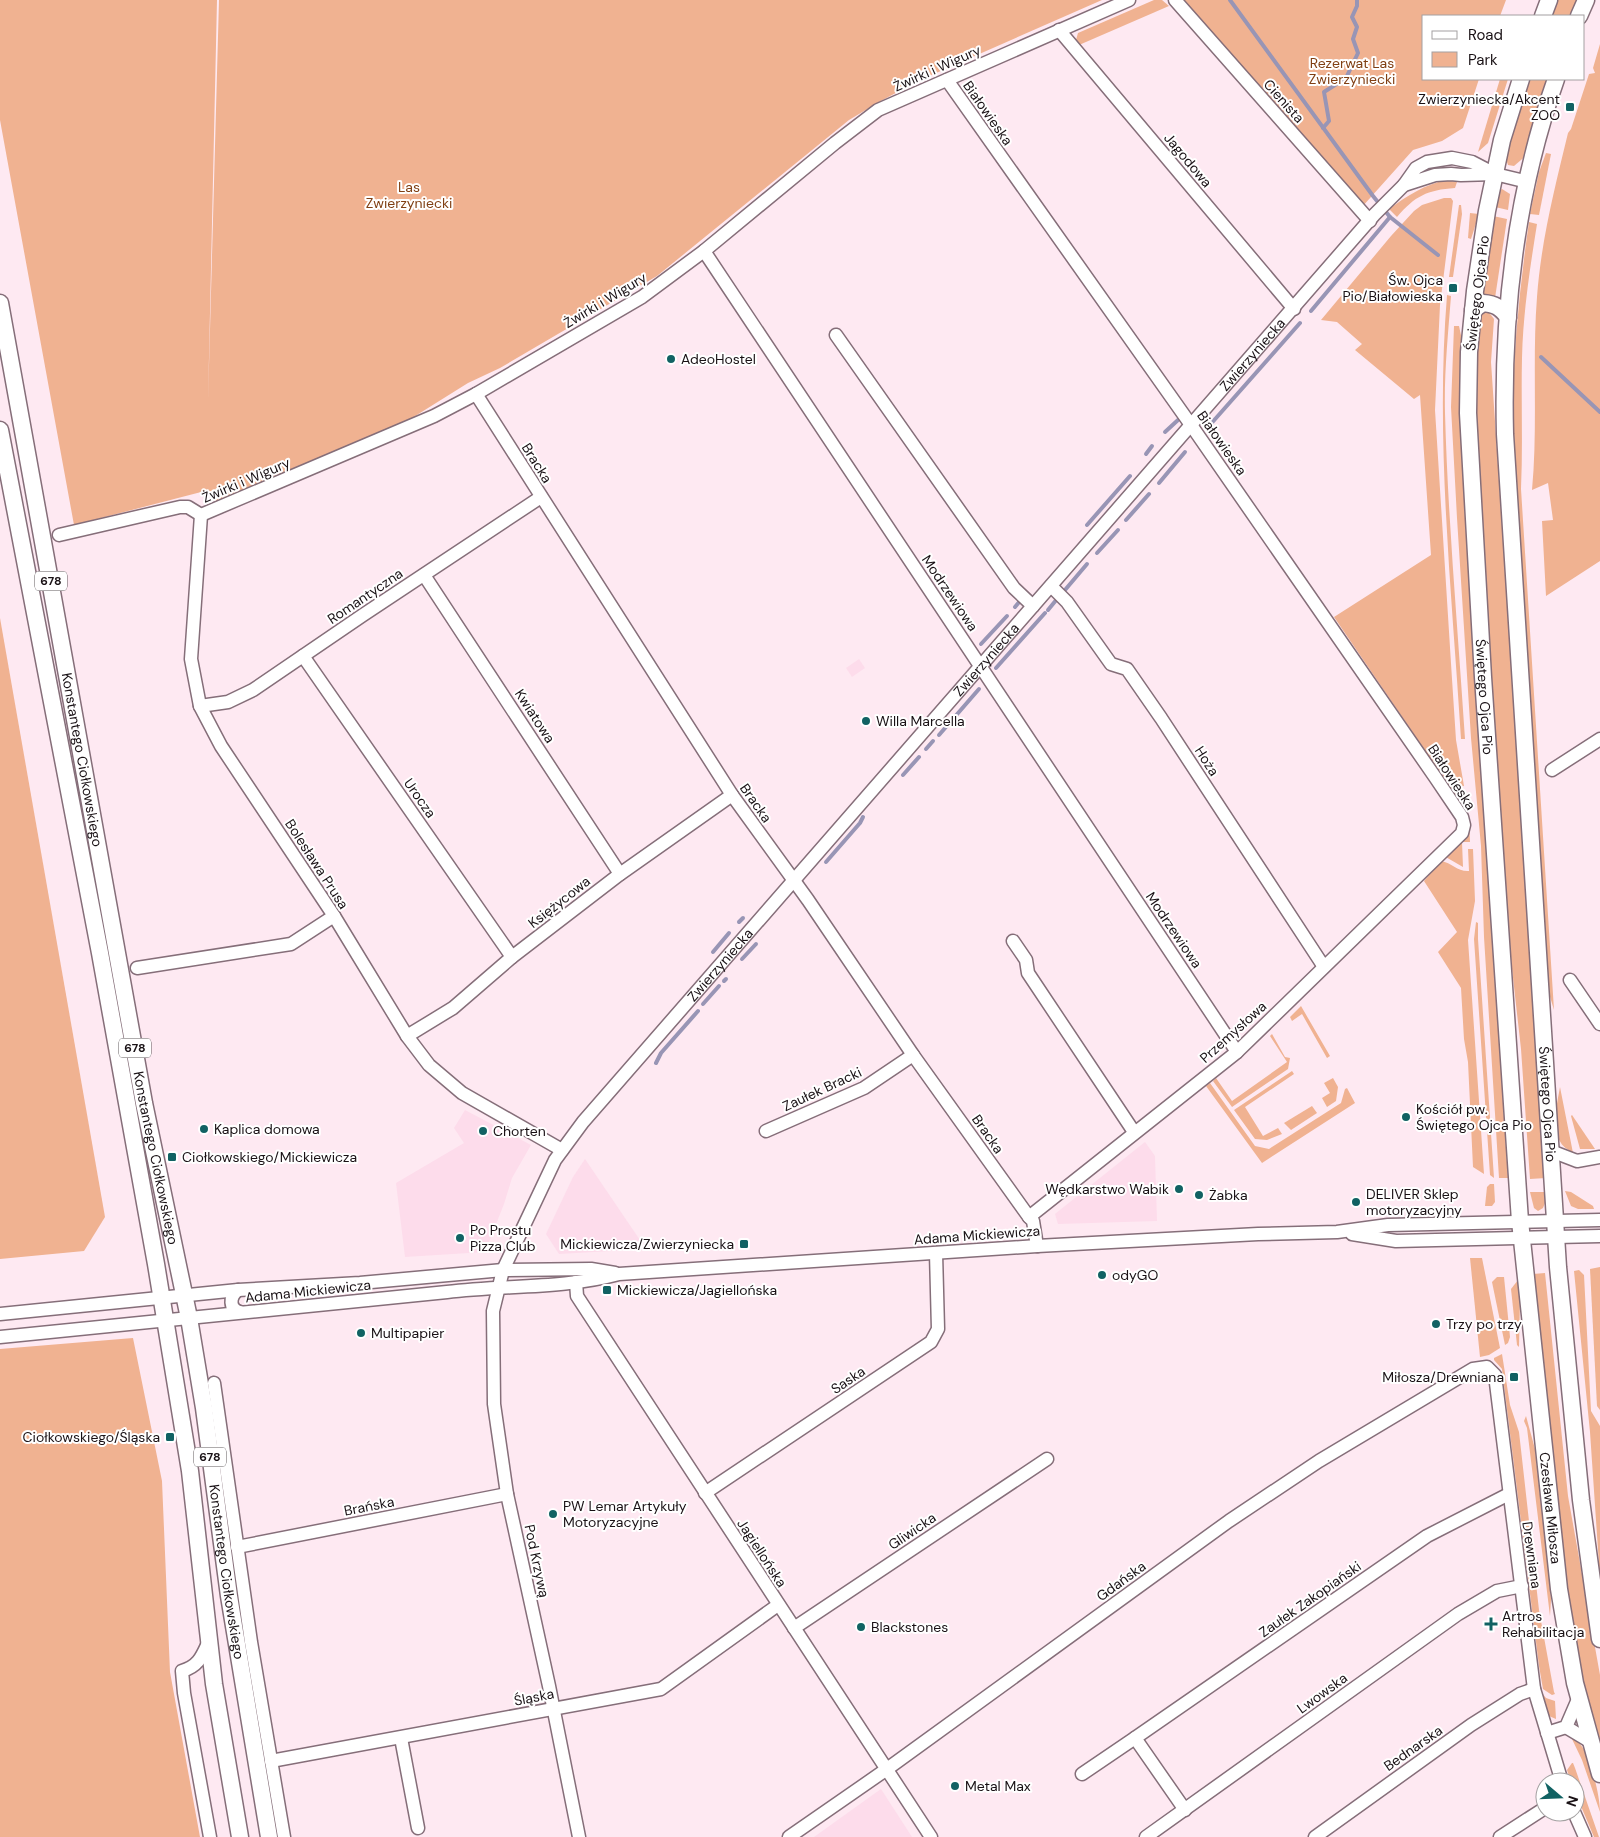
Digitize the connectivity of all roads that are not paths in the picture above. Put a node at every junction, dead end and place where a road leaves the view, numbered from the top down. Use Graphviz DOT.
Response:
graph roads {
  1 [pos="1129,0"];
  2 [pos="1176,0"];
  3 [pos="1549,0"];
  4 [pos="1586,0"];
  5 [pos="1542,15"];
  6 [pos="1579,15"];
  7 [pos="1059,30"];
  8 [pos="946,80"];
  9 [pos="1520,80"];
  10 [pos="1556,80"];
  11 [pos="1495,174"];
  12 [pos="1528,182"];
  13 [pos="1372,218"];
  14 [pos="704,251"];
  15 [pos="0,303"];
  16 [pos="1294,308"];
  17 [pos="1473,310"];
  18 [pos="1508,317"];
  19 [pos="836,336"];
  20 [pos="476,394"];
  21 [pos="1192,425"];
  22 [pos="0,430"];
  23 [pos="541,497"];
  24 [pos="201,515"];
  25 [pos="59,535"];
  26 [pos="424,575"];
  27 [pos="1051,586"];
  28 [pos="1033,606"];
  29 [pos="303,656"];
  30 [pos="980,666"];
  31 [pos="200,706"];
  32 [pos="1600,739"];
  33 [pos="1552,770"];
  34 [pos="732,795"];
  35 [pos="1464,829"];
  36 [pos="620,874"];
  37 [pos="793,881"];
  38 [pos="334,916"];
  39 [pos="1013,941"];
  40 [pos="512,957"];
  41 [pos="1324,967"];
  42 [pos="136,968"];
  43 [pos="1570,980"];
  44 [pos="1600,1024"];
  45 [pos="407,1036"];
  46 [pos="1237,1052"];
  47 [pos="913,1055"];
  48 [pos="766,1131"];
  49 [pos="1134,1132"];
  50 [pos="562,1150"];
  51 [pos="1551,1152"];
  52 [pos="1600,1157"];
  53 [pos="1028,1217"];
  54 [pos="1555,1220"];
  55 [pos="1600,1220"];
  56 [pos="1520,1221"];
  57 [pos="1337,1232"];
  58 [pos="173,1236"];
  59 [pos="1556,1236"];
  60 [pos="1600,1236"];
  61 [pos="151,1238"];
  62 [pos="1522,1238"];
  63 [pos="1038,1246"];
  64 [pos="936,1253"];
  65 [pos="503,1270"];
  66 [pos="620,1274"];
  67 [pos="425,1277"];
  68 [pos="576,1282"];
  69 [pos="498,1288"];
  70 [pos="238,1290"];
  71 [pos="185,1294"];
  72 [pos="427,1294"];
  73 [pos="162,1298"];
  74 [pos="100,1305"];
  75 [pos="240,1312"];
  76 [pos="0,1314"];
  77 [pos="189,1318"];
  78 [pos="165,1322"];
  79 [pos="103,1327"];
  80 [pos="0,1337"];
  81 [pos="1480,1367"];
  82 [pos="206,1380"];
  83 [pos="175,1385"];
  84 [pos="1047,1459"];
  85 [pos="705,1493"];
  86 [pos="507,1494"];
  87 [pos="1509,1494"];
  88 [pos="237,1547"];
  89 [pos="1522,1586"];
  90 [pos="229,1596"];
  91 [pos="204,1597"];
  92 [pos="778,1605"];
  93 [pos="794,1628"];
  94 [pos="1600,1640"];
  95 [pos="208,1641"];
  96 [pos="1534,1689"];
  97 [pos="1579,1698"];
  98 [pos="553,1708"];
  99 [pos="1566,1727"];
  100 [pos="1547,1733"];
  101 [pos="401,1738"];
  102 [pos="1135,1738"];
  103 [pos="1591,1742"];
  104 [pos="271,1761"];
  105 [pos="887,1769"];
  106 [pos="1559,1772"];
  107 [pos="1082,1774"];
  108 [pos="1600,1774"];
  109 [pos="1185,1810"];
  110 [pos="1535,1814"];
  111 [pos="1578,1822"];
  112 [pos="418,1828"];
  113 [pos="210,1837"];
  114 [pos="240,1837"];
  115 [pos="269,1837"];
  116 [pos="284,1837"];
  117 [pos="579,1837"];
  118 [pos="789,1837"];
  119 [pos="931,1837"];
  120 [pos="1146,1837"];
  121 [pos="1315,1837"];
  122 [pos="1500,1837"];
  123 [pos="1585,1837"];
  1 -- 7 [label="street, Żwirki i Wigury"];
  2 -- 13 [label="street, Cienista"];
  3 -- 5 [label="main road"];
  4 -- 6 [label="main road"];
  7 -- 8 [label="street, Żwirki i Wigury"];
  7 -- 16 [label="street, Jagodowa"];
  8 -- 14 [label="street, Żwirki i Wigury"];
  8 -- 21 [label="street, Białowieska"];
  9 -- 11 [label="main road"];
  10 -- 12 [label="main road"];
  11 -- 12 [label="street, Zwierzyniecka"];
  11 -- 13 [label="street, Zwierzyniecka"];
  11 -- 17 [label="main road, Świętego Ojca Pio"];
  12 -- 18 [label="main road, Świętego Ojca Pio"];
  13 -- 16 [label="street, Zwierzyniecka"];
  14 -- 20 [label="street, Żwirki i Wigury"];
  14 -- 30 [label="street, Modrzewiowa"];
  15 -- 58 [label="main road, Konstantego Ciołkowskiego / 678"];
  16 -- 21 [label="street, Zwierzyniecka"];
  17 -- 18 [label="main road"];
  17 -- 56 [label="main road, Świętego Ojca Pio"];
  18 -- 51 [label="main road, Świętego Ojca Pio"];
  19 -- 28 [label="street"];
  20 -- 23 [label="street, Bracka"];
  20 -- 24 [label="street, Żwirki i Wigury"];
  21 -- 27 [label="street, Zwierzyniecka"];
  21 -- 35 [label="street, Białowieska"];
  22 -- 61 [label="main road, Konstantego Ciołkowskiego / 678"];
  23 -- 26 [label="street, Romantyczna"];
  23 -- 34 [label="street, Bracka"];
  24 -- 25 [label="street, Żwirki i Wigury"];
  24 -- 31 [label="street, Bolesława Prusa"];
  26 -- 29 [label="street, Romantyczna"];
  26 -- 36 [label="street, Kwiatowa"];
  27 -- 28 [label="street, Zwierzyniecka"];
  27 -- 41 [label="street, Hoża"];
  28 -- 30 [label="street, Zwierzyniecka"];
  29 -- 31 [label="street, Romantyczna"];
  29 -- 40 [label="street, Urocza"];
  30 -- 37 [label="street, Zwierzyniecka"];
  30 -- 46 [label="street, Modrzewiowa"];
  31 -- 38 [label="street, Bolesława Prusa"];
  32 -- 33 [label="street"];
  34 -- 36 [label="street, Księżycowa"];
  34 -- 37 [label="street, Bracka"];
  35 -- 41 [label="street, Przemysłowa"];
  36 -- 40 [label="street, Księżycowa"];
  37 -- 47 [label="street, Bracka"];
  37 -- 50 [label="street, Zwierzyniecka"];
  38 -- 42 [label="street"];
  38 -- 45 [label="street, Bolesława Prusa"];
  39 -- 49 [label="street"];
  40 -- 45 [label="street, Księżycowa"];
  41 -- 46 [label="street, Przemysłowa"];
  43 -- 44 [label="street"];
  45 -- 50 [label="street, Bolesława Prusa"];
  46 -- 49 [label="street, Przemysłowa"];
  47 -- 48 [label="street, Zaułek Bracki"];
  47 -- 53 [label="street, Bracka"];
  49 -- 53 [label="street, Przemysłowa"];
  50 -- 65 [label="street, Zwierzyniecka"];
  51 -- 52 [label="street"];
  51 -- 54 [label="main road, Świętego Ojca Pio"];
  53 -- 63 [label="street"];
  54 -- 55 [label="street, Adama Mickiewicza"];
  54 -- 56 [label="street, Adama Mickiewicza"];
  54 -- 59 [label="main road, Świętego Ojca Pio"];
  56 -- 57 [label="street, Adama Mickiewicza"];
  56 -- 62 [label="main road, Świętego Ojca Pio"];
  57 -- 62 [label="street, Adama Mickiewicza"];
  57 -- 63 [label="street, Adama Mickiewicza"];
  58 -- 61 [label="main road"];
  58 -- 71 [label="main road, Konstantego Ciołkowskiego / 678"];
  59 -- 60 [label="street, Adama Mickiewicza"];
  59 -- 62 [label="street, Adama Mickiewicza"];
  59 -- 94 [label="main road"];
  61 -- 73 [label="main road, Konstantego Ciołkowskiego / 678"];
  62 -- 97 [label="main road, Czesława Miłosza"];
  63 -- 64 [label="street, Adama Mickiewicza"];
  64 -- 66 [label="street, Adama Mickiewicza"];
  64 -- 85 [label="street, Saska"];
  65 -- 66 [label="street, Adama Mickiewicza"];
  65 -- 67 [label="street, Adama Mickiewicza"];
  65 -- 69 [label="street, Zwierzyniecka"];
  66 -- 68 [label="street, Adama Mickiewicza"];
  67 -- 70 [label="street, Adama Mickiewicza"];
  67 -- 72 [label="street"];
  68 -- 69 [label="street, Adama Mickiewicza"];
  68 -- 85 [label="street, Jagiellońska"];
  69 -- 72 [label="street, Adama Mickiewicza"];
  69 -- 86 [label="street, Pod Krzywą"];
  70 -- 71 [label="street, Adama Mickiewicza"];
  70 -- 75 [label="street"];
  71 -- 73 [label="street, Adama Mickiewicza"];
  71 -- 77 [label="main road, Konstantego Ciołkowskiego / 678"];
  72 -- 75 [label="street, Adama Mickiewicza"];
  73 -- 74 [label="street, Adama Mickiewicza"];
  73 -- 78 [label="main road, Konstantego Ciołkowskiego / 678"];
  74 -- 76 [label="street, Adama Mickiewicza"];
  74 -- 79 [label="street"];
  75 -- 77 [label="street, Adama Mickiewicza"];
  77 -- 78 [label="street, Adama Mickiewicza"];
  77 -- 82 [label="main road, Konstantego Ciołkowskiego / 678"];
  78 -- 79 [label="street, Adama Mickiewicza"];
  78 -- 83 [label="main road, Konstantego Ciołkowskiego / 678"];
  79 -- 80 [label="street, Adama Mickiewicza"];
  81 -- 87 [label="street, Drewniana"];
  81 -- 105 [label="street, Gdańska"];
  82 -- 83 [label="main road"];
  82 -- 88 [label="street, Konstantego Ciołkowskiego"];
  82 -- 90 [label="main road, Konstantego Ciołkowskiego / 678"];
  83 -- 91 [label="main road, Konstantego Ciołkowskiego / 678"];
  84 -- 93 [label="street, Gliwicka"];
  85 -- 92 [label="street, Jagiellońska"];
  86 -- 88 [label="street, Brańska"];
  86 -- 98 [label="street, Pod Krzywą"];
  87 -- 89 [label="street, Drewniana"];
  87 -- 102 [label="street, Zaułek Zakopiański"];
  88 -- 104 [label="street, Konstantego Ciołkowskiego"];
  89 -- 96 [label="street, Drewniana"];
  89 -- 109 [label="street, Lwowska"];
  90 -- 91 [label="main road"];
  90 -- 115 [label="main road, Konstantego Ciołkowskiego / 678"];
  91 -- 95 [label="main road, Konstantego Ciołkowskiego / 678"];
  92 -- 93 [label="street, Jagiellońska"];
  92 -- 98 [label="street, Śląska"];
  93 -- 105 [label="street, Jagiellońska"];
  95 -- 113 [label="street"];
  95 -- 114 [label="main road, Konstantego Ciołkowskiego / 678"];
  96 -- 100 [label="street, Drewniana"];
  96 -- 121 [label="street, Bednarska"];
  97 -- 99 [label="street"];
  97 -- 103 [label="main road, Czesława Miłosza"];
  98 -- 101 [label="street, Śląska"];
  98 -- 117 [label="street, Pod Krzywą"];
  99 -- 100 [label="street"];
  99 -- 103 [label="street"];
  100 -- 106 [label="street, Drewniana"];
  101 -- 104 [label="street, Śląska"];
  101 -- 112 [label="street"];
  102 -- 107 [label="street, Zaułek Zakopiański"];
  102 -- 109 [label="street"];
  103 -- 108 [label="main road, Czesława Miłosza"];
  104 -- 116 [label="street, Konstantego Ciołkowskiego"];
  105 -- 118 [label="street, Gdańska"];
  105 -- 119 [label="street, Jagiellońska"];
  109 -- 120 [label="street, Lwowska"];
  110 -- 122 [label="street"];
  111 -- 123 [label="street"];
}
